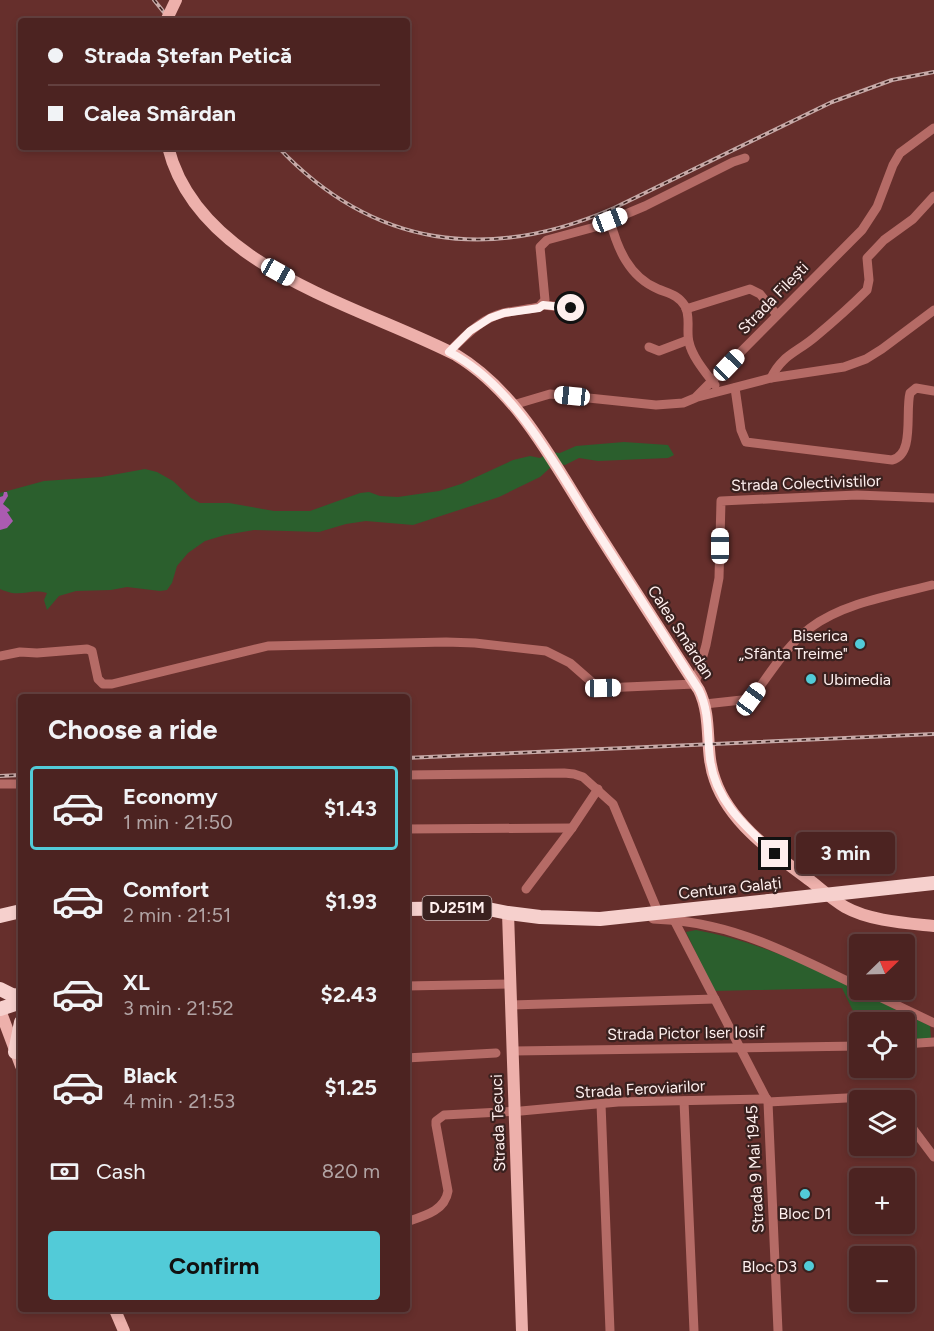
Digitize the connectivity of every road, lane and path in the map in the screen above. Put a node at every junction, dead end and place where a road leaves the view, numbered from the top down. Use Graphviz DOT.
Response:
graph roads {
  1 [pos="176,0"];
  2 [pos="167,18"];
  3 [pos="934,128"];
  4 [pos="169,150"];
  5 [pos="745,159"];
  6 [pos="934,196"];
  7 [pos="610,220"];
  8 [pos="543,305"];
  9 [pos="571,308"];
  10 [pos="686,309"];
  11 [pos="933,312"];
  12 [pos="777,315"];
  13 [pos="688,340"];
  14 [pos="649,348"];
  15 [pos="449,352"];
  16 [pos="771,378"];
  17 [pos="712,382"];
  18 [pos="735,388"];
  19 [pos="934,391"];
  20 [pos="720,392"];
  21 [pos="695,398"];
  22 [pos="513,405"];
  23 [pos="934,498"];
  24 [pos="932,585"];
  25 [pos="0,656"];
  26 [pos="695,684"];
  27 [pos="705,704"];
  28 [pos="410,776"];
  29 [pos="0,784"];
  30 [pos="18,784"];
  31 [pos="598,789"];
  32 [pos="572,828"];
  33 [pos="410,829"];
  34 [pos="934,883"];
  35 [pos="526,889"];
  36 [pos="410,909"];
  37 [pos="18,912"];
  38 [pos="658,912"];
  39 [pos="508,913"];
  40 [pos="0,916"];
  41 [pos="410,916"];
  42 [pos="600,919"];
  43 [pos="675,920"];
  44 [pos="934,926"];
  45 [pos="849,982"];
  46 [pos="510,984"];
  47 [pos="410,986"];
  48 [pos="0,989"];
  49 [pos="18,996"];
  50 [pos="715,999"];
  51 [pos="887,1000"];
  52 [pos="18,1003"];
  53 [pos="511,1005"];
  54 [pos="0,1009"];
  55 [pos="934,1023"];
  56 [pos="18,1037"];
  57 [pos="934,1042"];
  58 [pos="915,1043"];
  59 [pos="739,1046"];
  60 [pos="849,1046"];
  61 [pos="513,1051"];
  62 [pos="15,1052"];
  63 [pos="496,1053"];
  64 [pos="410,1058"];
  65 [pos="18,1059"];
  66 [pos="849,1098"];
  67 [pos="768,1100"];
  68 [pos="684,1101"];
  69 [pos="601,1104"];
  70 [pos="514,1111"];
  71 [pos="915,1131"];
  72 [pos="934,1156"];
  73 [pos="410,1220"];
  74 [pos="116,1312"];
  75 [pos="124,1331"];
  76 [pos="522,1331"];
  77 [pos="610,1331"];
  78 [pos="694,1331"];
  79 [pos="778,1331"];
  1 -- 2 [label="main road, bridge"];
  3 -- 12 [label="street, Strada Filești"];
  4 -- 15 [label="main road, Calea Smârdan"];
  5 -- 7 [label="street"];
  6 -- 16 [label="street"];
  7 -- 8 [label="street"];
  7 -- 10 [label="street"];
  8 -- 9 [label="street"];
  8 -- 15 [label="street"];
  10 -- 12 [label="street"];
  10 -- 13 [label="street"];
  11 -- 16 [label="street"];
  12 -- 17 [label="street, Strada Filești"];
  13 -- 14 [label="street"];
  13 -- 17 [label="street"];
  15 -- 22 [label="main road, Calea Smârdan"];
  16 -- 18 [label="street"];
  17 -- 20 [label="street"];
  17 -- 21 [label="street, Strada Filești"];
  18 -- 19 [label="street"];
  18 -- 20 [label="street"];
  20 -- 21 [label="street"];
  21 -- 22 [label="street"];
  22 -- 26 [label="main road, Calea Smârdan"];
  23 -- 26 [label="street, Strada Colectivistilor"];
  24 -- 27 [label="street"];
  25 -- 26 [label="street"];
  26 -- 27 [label="main road, Calea Smârdan"];
  27 -- 44 [label="main road, Calea Smârdan"];
  28 -- 31 [label="street"];
  29 -- 30 [label="street"];
  31 -- 32 [label="street"];
  31 -- 38 [label="street"];
  32 -- 33 [label="street"];
  32 -- 35 [label="street"];
  34 -- 38 [label="highway, Centura Galați, bridge"];
  36 -- 39 [label="highway, DJ251M"];
  37 -- 40 [label="highway"];
  38 -- 42 [label="highway, Centura Galați"];
  39 -- 41 [label="highway, DJ251M"];
  39 -- 42 [label="highway, DJ251M"];
  39 -- 46 [label="main road, Strada Tecuci"];
  42 -- 43 [label="street, DJ251M"];
  43 -- 45 [label="street, DJ251M"];
  43 -- 50 [label="street, Strada 9 Mai 1945"];
  46 -- 47 [label="street"];
  46 -- 53 [label="main road, Strada Tecuci"];
  48 -- 49 [label="highway"];
  50 -- 53 [label="street"];
  50 -- 59 [label="street, Strada 9 Mai 1945"];
  51 -- 55 [label="street"];
  52 -- 54 [label="highway"];
  53 -- 61 [label="main road, Strada Tecuci"];
  54 -- 62 [label="main road"];
  56 -- 62 [label="highway"];
  57 -- 58 [label="street"];
  59 -- 60 [label="street, Strada Pictor Iser Iosif"];
  59 -- 61 [label="street, Strada Pictor Iser Iosif"];
  59 -- 67 [label="street, Strada 9 Mai 1945"];
  61 -- 70 [label="main road, Strada Tecuci"];
  62 -- 65 [label="main road"];
  63 -- 64 [label="street"];
  66 -- 67 [label="street, Strada Feroviarilor"];
  67 -- 68 [label="street, Strada Feroviarilor"];
  67 -- 79 [label="street, Strada 9 Mai 1945"];
  68 -- 69 [label="street, Strada Feroviarilor"];
  68 -- 78 [label="street"];
  69 -- 70 [label="street, Strada Feroviarilor"];
  69 -- 77 [label="street"];
  70 -- 73 [label="street, Strada Feroviarilor"];
  70 -- 76 [label="main road, Strada Tecuci"];
  71 -- 72 [label="street"];
  74 -- 75 [label="main road"];
}
